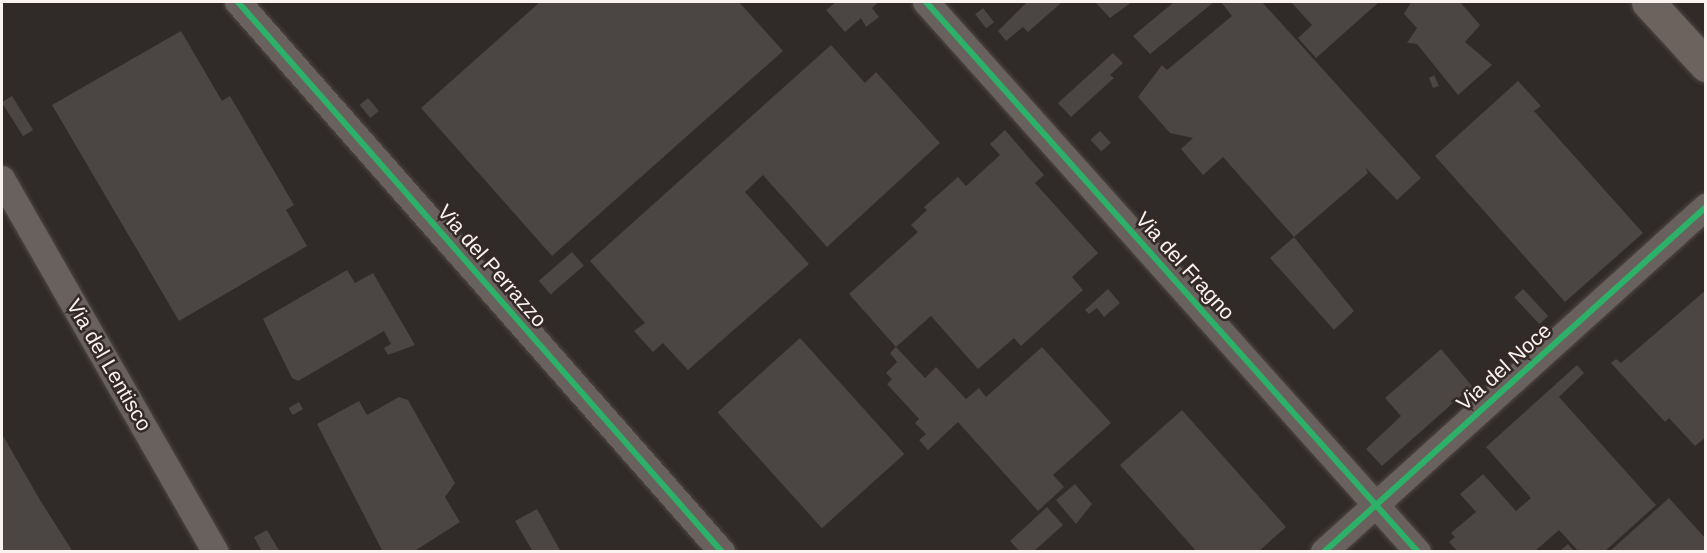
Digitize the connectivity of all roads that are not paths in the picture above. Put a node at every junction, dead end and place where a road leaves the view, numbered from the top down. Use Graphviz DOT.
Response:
graph roads {
  1 [pos="238,2"];
  2 [pos="926,2"];
  3 [pos="1648,2"];
  4 [pos="1706,65"];
  5 [pos="2,179"];
  6 [pos="1706,207"];
  7 [pos="1376,505"];
  8 [pos="216,552"];
  9 [pos="722,552"];
  10 [pos="1324,552"];
  11 [pos="1418,552"];
  1 -- 9 [label="street, Via del Perrazzo"];
  2 -- 7 [label="street, Via del Fragno"];
  3 -- 4 [label="main road"];
  5 -- 8 [label="street, Via del Lentisco"];
  6 -- 7 [label="street, Via del Noce"];
  7 -- 10 [label="street, Via del Noce"];
  7 -- 11 [label="street, Via del Fragno"];
}
